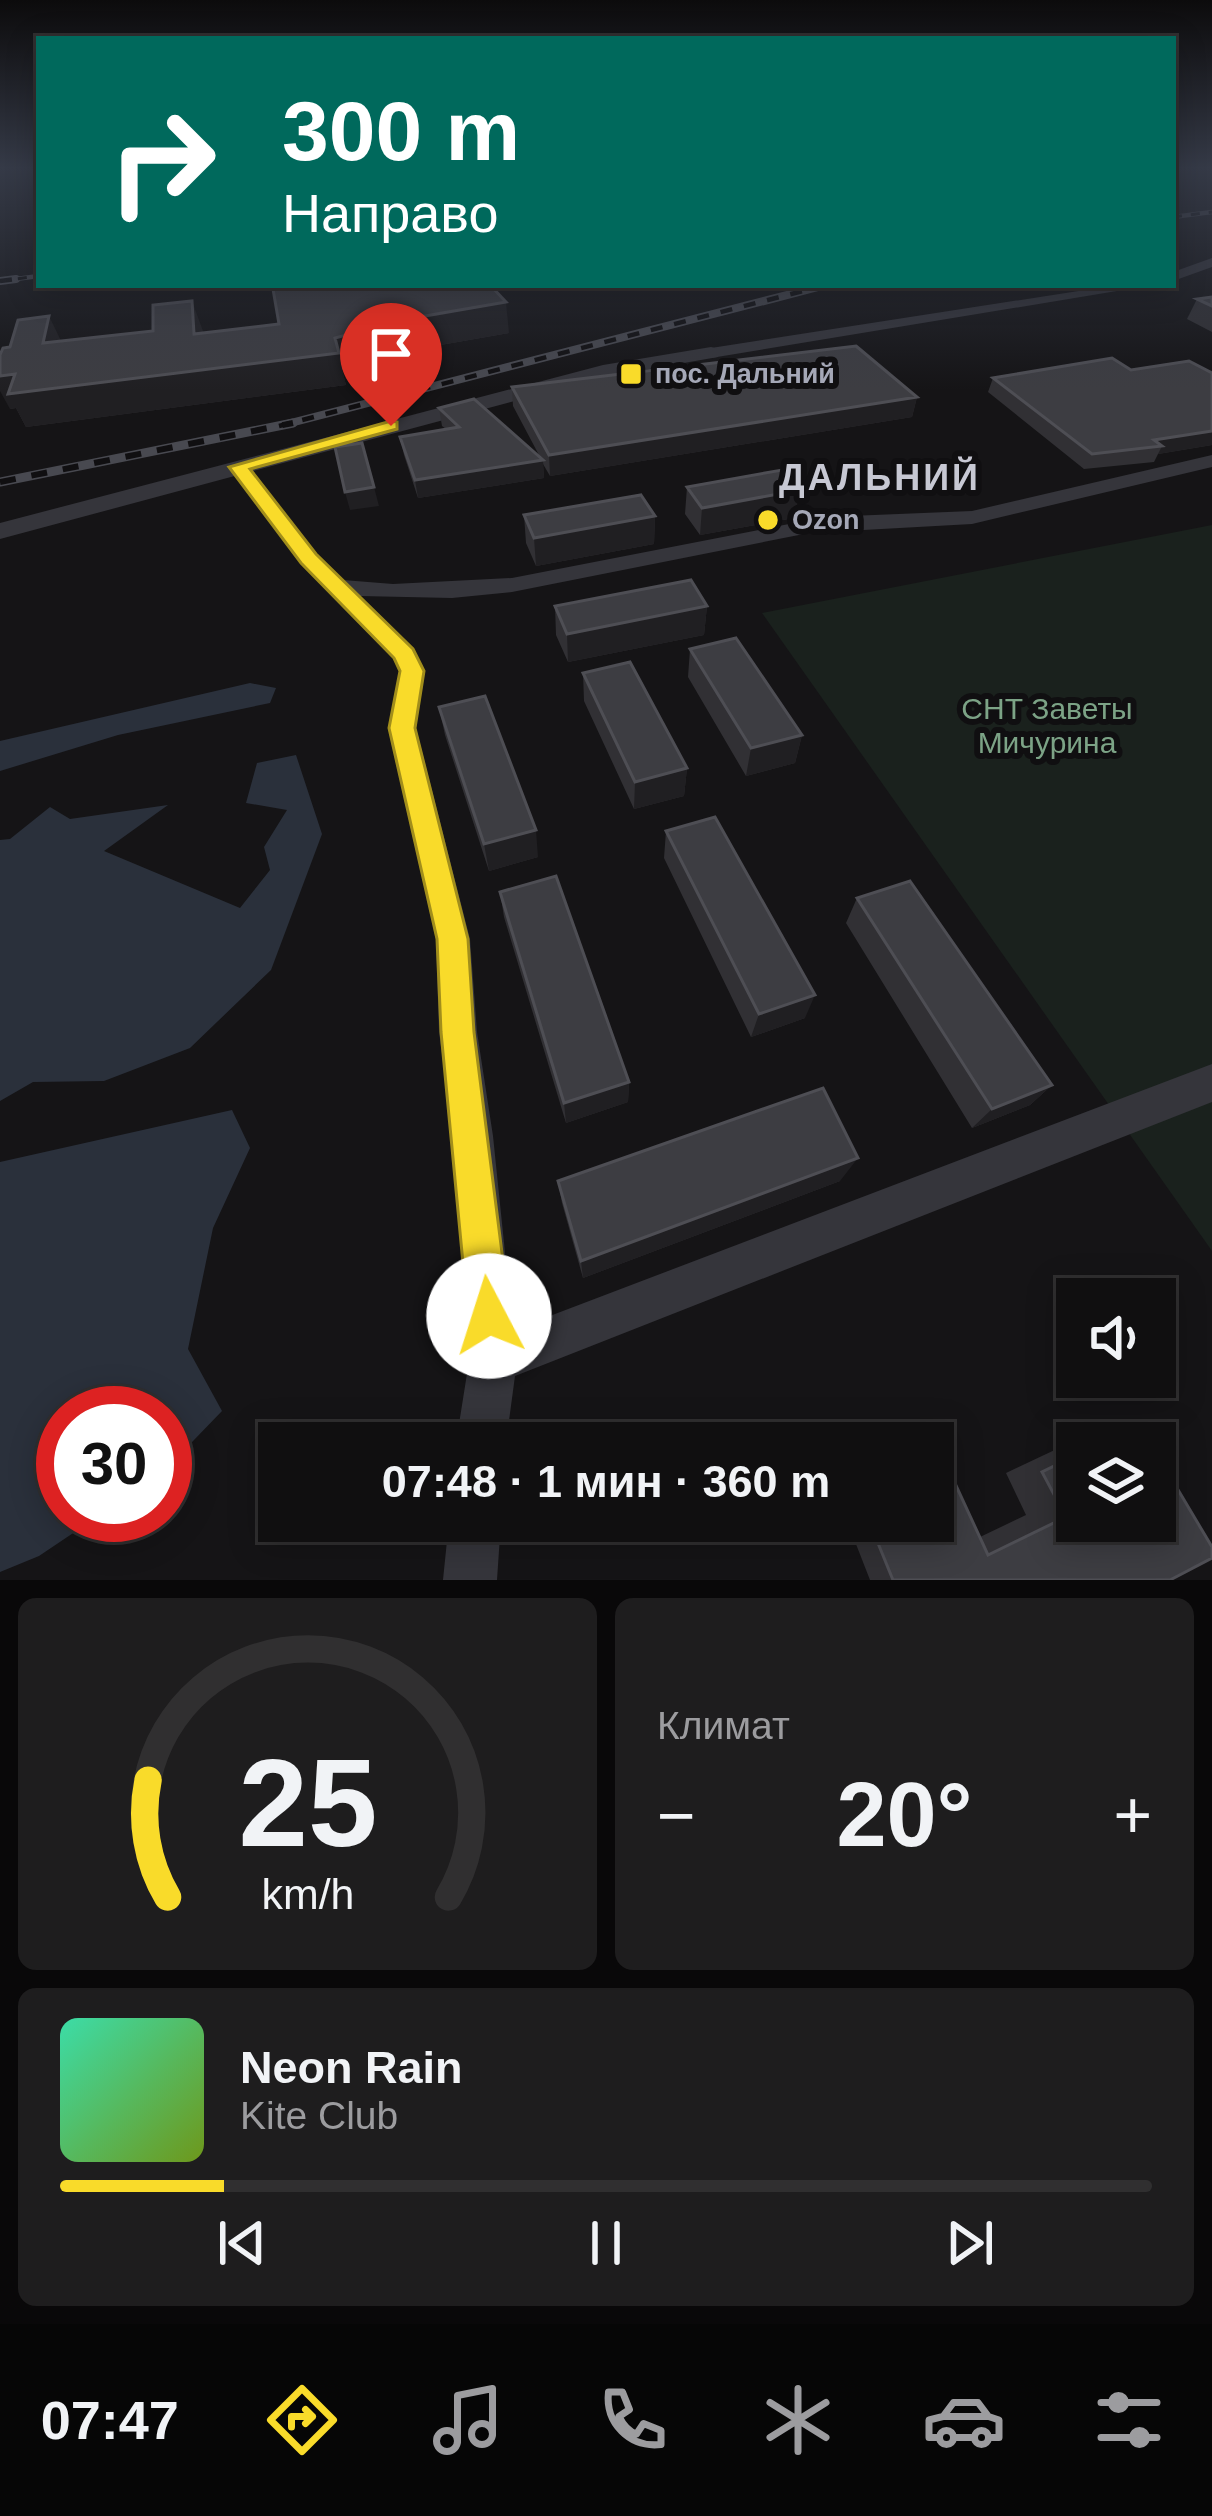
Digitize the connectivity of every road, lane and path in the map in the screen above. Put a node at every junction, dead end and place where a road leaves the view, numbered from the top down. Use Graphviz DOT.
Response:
graph roads {
  1 [pos="1212,262"];
  2 [pos="1176,276"];
  3 [pos="1127,288"];
  4 [pos="711,353"];
  5 [pos="1212,460"];
  6 [pos="238,467"];
  7 [pos="0,531"];
  8 [pos="334,586"];
  9 [pos="1212,1083"];
  10 [pos="493,1361"];
  11 [pos="484,1422"];
  12 [pos="473,1542"];
  13 [pos="470,1580"];
  1 -- 2 [label="street"];
  3 -- 4 [label="street"];
  4 -- 6 [label="street"];
  5 -- 8 [label="street"];
  6 -- 7 [label="street"];
  6 -- 8 [label="street"];
  8 -- 10 [label="street"];
  9 -- 10 [label="street"];
  10 -- 11 [label="street"];
  12 -- 13 [label="street"];
}
